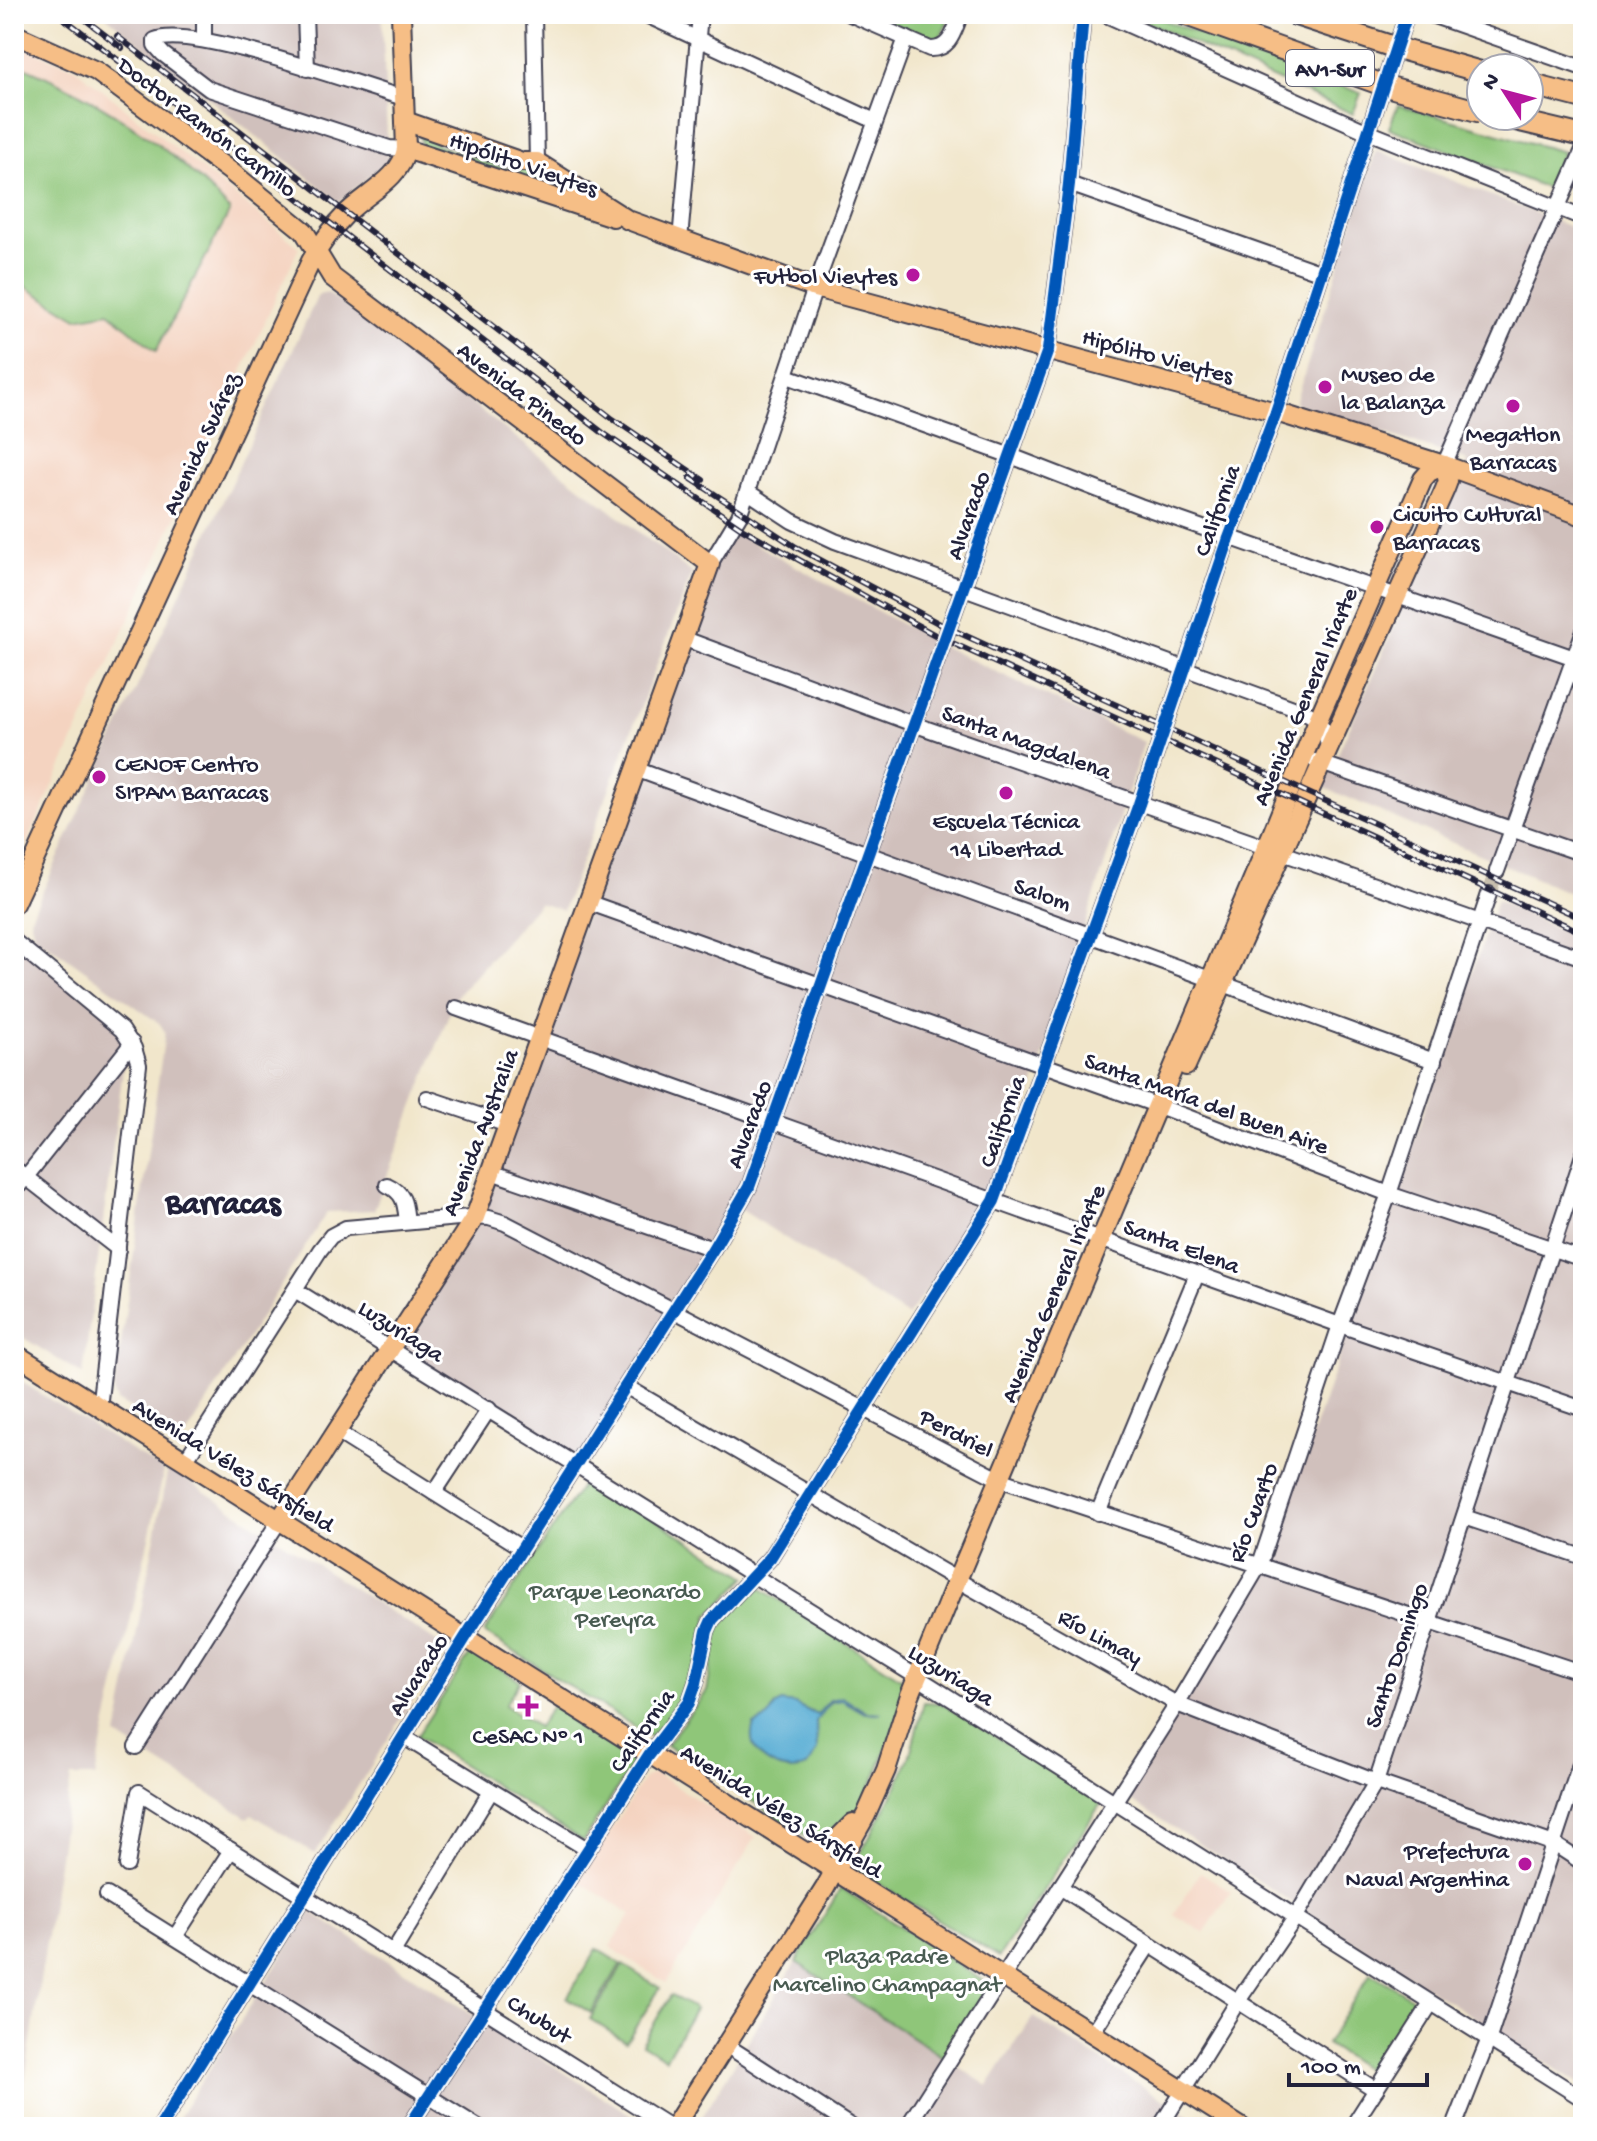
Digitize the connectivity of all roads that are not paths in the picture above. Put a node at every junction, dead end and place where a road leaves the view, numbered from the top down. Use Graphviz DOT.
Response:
graph roads {
  1 [pos="204,14"];
  2 [pos="305,14"];
  3 [pos="401,14"];
  4 [pos="534,14"];
  5 [pos="644,14"];
  6 [pos="700,14"];
  7 [pos="850,14"];
  8 [pos="961,14"];
  9 [pos="1083,14"];
  10 [pos="1104,14"];
  11 [pos="1183,14"];
  12 [pos="1293,14"];
  13 [pos="1407,14"];
  14 [pos="1428,14"];
  15 [pos="14,34"];
  16 [pos="698,38"];
  17 [pos="906,38"];
  18 [pos="204,39"];
  19 [pos="1465,67"];
  20 [pos="1583,68"];
  21 [pos="307,69"];
  22 [pos="1545,88"];
  23 [pos="404,98"];
  24 [pos="1583,98"];
  25 [pos="1465,108"];
  26 [pos="405,121"];
  27 [pos="875,121"];
  28 [pos="1545,127"];
  29 [pos="1368,132"];
  30 [pos="1583,136"];
  31 [pos="406,149"];
  32 [pos="1583,150"];
  33 [pos="537,162"];
  34 [pos="1069,184"];
  35 [pos="1558,208"];
  36 [pos="1583,218"];
  37 [pos="628,220"];
  38 [pos="680,240"];
  39 [pos="316,252"];
  40 [pos="1322,273"];
  41 [pos="815,288"];
  42 [pos="1048,350"];
  43 [pos="787,376"];
  44 [pos="1276,412"];
  45 [pos="1011,456"];
  46 [pos="1444,465"];
  47 [pos="748,492"];
  48 [pos="1583,516"];
  49 [pos="1229,538"];
  50 [pos="710,564"];
  51 [pos="964,589"];
  52 [pos="1375,590"];
  53 [pos="1397,597"];
  54 [pos="1583,633"];
  55 [pos="685,639"];
  56 [pos="1578,660"];
  57 [pos="1183,669"];
  58 [pos="1318,720"];
  59 [pos="916,725"];
  60 [pos="1318,755"];
  61 [pos="638,770"];
  62 [pos="1139,804"];
  63 [pos="1512,829"];
  64 [pos="1274,850"];
  65 [pos="1583,854"];
  66 [pos="868,855"];
  67 [pos="1497,871"];
  68 [pos="1489,894"];
  69 [pos="590,903"];
  70 [pos="14,904"];
  71 [pos="1478,923"];
  72 [pos="1091,933"];
  73 [pos="14,941"];
  74 [pos="1583,958"];
  75 [pos="1217,981"];
  76 [pos="822,986"];
  77 [pos="456,1008"];
  78 [pos="541,1038"];
  79 [pos="132,1043"];
  80 [pos="1434,1061"];
  81 [pos="1044,1067"];
  82 [pos="427,1098"];
  83 [pos="1162,1107"];
  84 [pos="773,1122"];
  85 [pos="508,1125"];
  86 [pos="1583,1155"];
  87 [pos="491,1172"];
  88 [pos="20,1173"];
  89 [pos="387,1185"];
  90 [pos="14,1192"];
  91 [pos="1389,1194"];
  92 [pos="994,1201"];
  93 [pos="475,1217"];
  94 [pos="407,1222"];
  95 [pos="1106,1241"];
  96 [pos="118,1249"];
  97 [pos="713,1249"];
  98 [pos="1551,1249"];
  99 [pos="1583,1259"];
  100 [pos="1197,1274"];
  101 [pos="295,1290"];
  102 [pos="674,1311"];
  103 [pos="1340,1325"];
  104 [pos="391,1348"];
  105 [pos="14,1353"];
  106 [pos="1507,1382"];
  107 [pos="627,1387"];
  108 [pos="99,1408"];
  109 [pos="864,1408"];
  110 [pos="489,1409"];
  111 [pos="1583,1409"];
  112 [pos="337,1432"];
  113 [pos="185,1461"];
  114 [pos="576,1465"];
  115 [pos="1005,1481"];
  116 [pos="434,1493"];
  117 [pos="810,1495"];
  118 [pos="1098,1513"];
  119 [pos="1464,1517"];
  120 [pos="279,1521"];
  121 [pos="523,1549"];
  122 [pos="1583,1557"];
  123 [pos="1260,1564"];
  124 [pos="755,1576"];
  125 [pos="961,1582"];
  126 [pos="1430,1620"];
  127 [pos="465,1638"];
  128 [pos="1583,1673"];
  129 [pos="921,1680"];
  130 [pos="1177,1704"];
  131 [pos="404,1737"];
  132 [pos="136,1747"];
  133 [pos="649,1755"];
  134 [pos="1583,1755"];
  135 [pos="1376,1782"];
  136 [pos="880,1784"];
  137 [pos="491,1791"];
  138 [pos="1113,1803"];
  139 [pos="1554,1844"];
  140 [pos="587,1849"];
  141 [pos="231,1850"];
  142 [pos="806,1853"];
  143 [pos="1583,1863"];
  144 [pos="127,1865"];
  145 [pos="839,1874"];
  146 [pos="1060,1887"];
  147 [pos="107,1895"];
  148 [pos="304,1896"];
  149 [pos="1295,1918"];
  150 [pos="175,1937"];
  151 [pos="1149,1945"];
  152 [pos="393,1952"];
  153 [pos="1002,1976"];
  154 [pos="249,1984"];
  155 [pos="1238,2001"];
  156 [pos="1430,2005"];
  157 [pos="486,2010"];
  158 [pos="1092,2033"];
  159 [pos="1488,2041"];
  160 [pos="730,2048"];
  161 [pos="1182,2090"];
  162 [pos="1376,2090"];
  163 [pos="429,2096"];
  164 [pos="1583,2099"];
  165 [pos="160,2127"];
  166 [pos="409,2127"];
  167 [pos="478,2127"];
  168 [pos="672,2127"];
  169 [pos="686,2127"];
  170 [pos="852,2127"];
  171 [pos="907,2127"];
  172 [pos="1160,2127"];
  173 [pos="1241,2127"];
  174 [pos="1352,2127"];
  175 [pos="1454,2127"];
  1 -- 18 [label="street"];
  2 -- 21 [label="street"];
  3 -- 23 [label="main road"];
  4 -- 33 [label="street"];
  5 -- 16 [label="street"];
  6 -- 16 [label="street"];
  7 -- 17 [label="street"];
  8 -- 17 [label="street"];
  9 -- 34 [label="street, Alvarado"];
  10 -- 29 [label="street"];
  11 -- 25 [label="highway, AV1-Sur, bridge"];
  12 -- 19 [label="highway, AV1-Sur, bridge"];
  13 -- 29 [label="street, California"];
  14 -- 20 [label="street"];
  15 -- 39 [label="main road, Doctor Ramón Carrillo"];
  16 -- 27 [label="street"];
  16 -- 38 [label="street"];
  17 -- 27 [label="street"];
  18 -- 21 [label="street"];
  18 -- 31 [label="street"];
  21 -- 23 [label="street"];
  22 -- 24 [label="highway"];
  23 -- 26 [label="main road"];
  26 -- 31 [label="main road"];
  26 -- 33 [label="main road, Hipólito Vieytes"];
  27 -- 41 [label="street"];
  28 -- 30 [label="highway"];
  29 -- 35 [label="street"];
  29 -- 40 [label="street, California"];
  31 -- 37 [label="main road, Hipólito Vieytes"];
  31 -- 39 [label="main road, Avenida Suárez"];
  32 -- 35 [label="street, Avenida General Iriarte"];
  33 -- 37 [label="main road, Hipólito Vieytes"];
  34 -- 40 [label="street"];
  34 -- 42 [label="street, Alvarado"];
  35 -- 36 [label="street"];
  35 -- 46 [label="street, Avenida General Iriarte"];
  37 -- 38 [label="main road, Hipólito Vieytes"];
  38 -- 41 [label="main road, Hipólito Vieytes"];
  39 -- 50 [label="main road, Avenida Pinedo"];
  39 -- 70 [label="main road, Avenida Suárez"];
  40 -- 44 [label="street, California"];
  41 -- 42 [label="main road, Hipólito Vieytes"];
  41 -- 43 [label="street"];
  42 -- 44 [label="main road, Hipólito Vieytes"];
  42 -- 45 [label="street, Alvarado"];
  43 -- 45 [label="street"];
  43 -- 47 [label="street"];
  44 -- 46 [label="main road, Hipólito Vieytes"];
  44 -- 49 [label="street, California"];
  45 -- 49 [label="street"];
  45 -- 51 [label="street, Alvarado"];
  46 -- 48 [label="main road, Hipólito Vieytes"];
  46 -- 52 [label="main road, Avenida General Iriarte"];
  46 -- 53 [label="main road, Avenida General Iriarte"];
  47 -- 50 [label="street"];
  47 -- 51 [label="street"];
  49 -- 52 [label="street"];
  49 -- 57 [label="street, California"];
  50 -- 55 [label="main road, Avenida Australia"];
  51 -- 57 [label="street"];
  51 -- 59 [label="street, Alvarado"];
  52 -- 53 [label="street"];
  52 -- 58 [label="main road, Avenida General Iriarte"];
  53 -- 56 [label="street"];
  53 -- 60 [label="main road, Avenida General Iriarte"];
  54 -- 56 [label="street"];
  55 -- 59 [label="street, Santa Magdalena"];
  55 -- 61 [label="main road, Avenida Australia"];
  56 -- 63 [label="street"];
  57 -- 58 [label="street"];
  57 -- 62 [label="street, California"];
  58 -- 60 [label="main road, Avenida General Iriarte"];
  58 -- 60 [label="street"];
  59 -- 62 [label="street, Santa Magdalena"];
  59 -- 66 [label="street, Alvarado"];
  60 -- 63 [label="street"];
  60 -- 64 [label="main road, Avenida General Iriarte"];
  61 -- 66 [label="street, Salom"];
  61 -- 69 [label="main road, Avenida Australia"];
  62 -- 64 [label="street, Santa Magdalena"];
  62 -- 72 [label="street, California"];
  63 -- 65 [label="street"];
  63 -- 67 [label="street"];
  64 -- 71 [label="street, Santa Magdalena"];
  64 -- 75 [label="main road, Avenida General Iriarte"];
  66 -- 72 [label="street, Salom"];
  66 -- 76 [label="street, Alvarado"];
  68 -- 71 [label="street, Río Cuarto"];
  69 -- 76 [label="street, Santa María del Buen Aire"];
  69 -- 78 [label="main road, Avenida Australia"];
  71 -- 74 [label="street, Santa Magdalena"];
  71 -- 80 [label="street, Río Cuarto"];
  72 -- 75 [label="street, Salom"];
  72 -- 81 [label="street, California"];
  73 -- 79 [label="street"];
  75 -- 80 [label="street, Salom"];
  75 -- 83 [label="main road, Avenida General Iriarte"];
  76 -- 81 [label="street, Santa María del Buen Aire"];
  76 -- 84 [label="street, Alvarado"];
  77 -- 78 [label="street, Santa Elena"];
  78 -- 84 [label="street, Santa Elena"];
  78 -- 85 [label="main road, Avenida Australia"];
  79 -- 88 [label="street"];
  79 -- 96 [label="street"];
  80 -- 91 [label="street, Río Cuarto"];
  81 -- 83 [label="street, Santa María del Buen Aire"];
  81 -- 92 [label="street, California"];
  82 -- 85 [label="street"];
  83 -- 91 [label="street, Santa María del Buen Aire"];
  83 -- 95 [label="main road, Avenida General Iriarte"];
  84 -- 92 [label="street, Santa Elena"];
  84 -- 97 [label="street, Alvarado"];
  85 -- 87 [label="main road, Avenida Australia"];
  86 -- 98 [label="street, Santo Domingo"];
  87 -- 93 [label="main road, Avenida Australia"];
  87 -- 97 [label="street"];
  88 -- 90 [label="street"];
  88 -- 96 [label="street"];
  89 -- 94 [label="street"];
  91 -- 98 [label="street, Santa María del Buen Aire"];
  91 -- 103 [label="street, Río Cuarto"];
  92 -- 95 [label="street, Santa Elena"];
  92 -- 109 [label="street, California"];
  93 -- 94 [label="street, Perdriel"];
  93 -- 102 [label="street, Perdriel"];
  93 -- 104 [label="main road, Avenida Australia"];
  94 -- 101 [label="street, Perdriel"];
  95 -- 100 [label="street, Santa Elena"];
  95 -- 115 [label="main road, Avenida General Iriarte"];
  96 -- 108 [label="street"];
  97 -- 102 [label="street, Alvarado"];
  98 -- 99 [label="street, Santa María del Buen Aire"];
  98 -- 106 [label="street, Santo Domingo"];
  100 -- 103 [label="street, Santa Elena"];
  100 -- 118 [label="street"];
  101 -- 104 [label="street, Luzuriaga"];
  101 -- 113 [label="street"];
  102 -- 107 [label="street, Alvarado"];
  102 -- 109 [label="street, Perdriel"];
  103 -- 106 [label="street, Santa Elena"];
  103 -- 123 [label="street, Río Cuarto"];
  104 -- 110 [label="street, Luzuriaga"];
  104 -- 112 [label="main road, Avenida Australia"];
  105 -- 108 [label="main road, Avenida Vélez Sársfield"];
  106 -- 111 [label="street, Santa Elena"];
  106 -- 119 [label="street, Santo Domingo"];
  107 -- 114 [label="street, Alvarado"];
  107 -- 117 [label="street, Río Limay"];
  108 -- 113 [label="main road, Avenida Vélez Sársfield"];
  109 -- 115 [label="street, Perdriel"];
  109 -- 117 [label="street, California"];
  110 -- 114 [label="street, Luzuriaga"];
  110 -- 116 [label="street"];
  112 -- 116 [label="street"];
  112 -- 120 [label="main road, Avenida Australia"];
  113 -- 120 [label="main road, Avenida Vélez Sársfield"];
  114 -- 121 [label="street, Alvarado"];
  114 -- 124 [label="street, Luzuriaga"];
  115 -- 118 [label="street, Perdriel"];
  115 -- 125 [label="main road, Avenida General Iriarte"];
  116 -- 121 [label="street"];
  117 -- 124 [label="street, California"];
  117 -- 125 [label="street, Río Limay"];
  118 -- 123 [label="street, Perdriel"];
  119 -- 122 [label="street"];
  119 -- 126 [label="street, Santo Domingo"];
  120 -- 127 [label="main road, Avenida Vélez Sársfield"];
  120 -- 132 [label="street, Avenida Australia"];
  121 -- 127 [label="street, Alvarado"];
  123 -- 126 [label="street, Perdriel"];
  123 -- 130 [label="street, Río Cuarto"];
  124 -- 129 [label="street, Luzuriaga"];
  124 -- 133 [label="street, California"];
  125 -- 129 [label="main road, Avenida General Iriarte"];
  125 -- 130 [label="street, Río Limay"];
  126 -- 128 [label="street, Perdriel"];
  126 -- 135 [label="street, Santo Domingo"];
  127 -- 131 [label="street, Alvarado"];
  127 -- 133 [label="main road, Avenida Vélez Sársfield"];
  129 -- 136 [label="main road, Avenida General Iriarte"];
  129 -- 138 [label="street, Luzuriaga"];
  129 -- 145 [label="main road, Avenida General Iriarte"];
  130 -- 135 [label="street, Río Limay"];
  130 -- 138 [label="street, Río Cuarto"];
  131 -- 137 [label="street"];
  131 -- 148 [label="street, Alvarado"];
  133 -- 140 [label="street, California"];
  133 -- 142 [label="main road, Avenida Vélez Sársfield"];
  134 -- 139 [label="street"];
  135 -- 139 [label="street, Río Limay"];
  135 -- 149 [label="street, Santo Domingo"];
  136 -- 142 [label="main road"];
  136 -- 145 [label="main road, Avenida General Iriarte"];
  137 -- 140 [label="street"];
  137 -- 152 [label="street"];
  138 -- 146 [label="street, Río Cuarto"];
  138 -- 149 [label="street, Luzuriaga"];
  139 -- 143 [label="street, Río Limay"];
  139 -- 159 [label="street"];
  140 -- 157 [label="street, California"];
  141 -- 144 [label="street, Chubut"];
  141 -- 148 [label="street, Chubut"];
  141 -- 150 [label="street"];
  142 -- 145 [label="main road, Avenida Vélez Sársfield"];
  145 -- 153 [label="main road, Avenida Vélez Sársfield"];
  145 -- 160 [label="main road, Avenida General Iriarte"];
  146 -- 151 [label="street"];
  146 -- 153 [label="street, Río Cuarto"];
  147 -- 150 [label="street"];
  148 -- 152 [label="street, Chubut"];
  148 -- 154 [label="street, Alvarado"];
  149 -- 155 [label="street, Santo Domingo"];
  149 -- 156 [label="street, Luzuriaga"];
  150 -- 154 [label="street"];
  151 -- 155 [label="street"];
  151 -- 158 [label="street"];
  152 -- 157 [label="street, Chubut"];
  153 -- 158 [label="main road, Avenida Vélez Sársfield"];
  153 -- 171 [label="street, Río Cuarto"];
  154 -- 163 [label="street"];
  154 -- 165 [label="street, Alvarado"];
  155 -- 161 [label="street, Santo Domingo"];
  155 -- 162 [label="street"];
  156 -- 159 [label="street, Luzuriaga"];
  156 -- 162 [label="street"];
  157 -- 163 [label="street, California"];
  157 -- 168 [label="street, Chubut"];
  158 -- 161 [label="main road, Avenida Vélez Sársfield"];
  159 -- 164 [label="street, Luzuriaga"];
  159 -- 175 [label="street"];
  160 -- 168 [label="main road, Avenida General Iriarte"];
  160 -- 169 [label="main road, Avenida General Iriarte"];
  160 -- 170 [label="street"];
  161 -- 172 [label="street, Santo Domingo"];
  161 -- 173 [label="main road, Avenida Vélez Sársfield"];
  162 -- 174 [label="street"];
  163 -- 166 [label="street, California"];
  163 -- 167 [label="street"];
}
